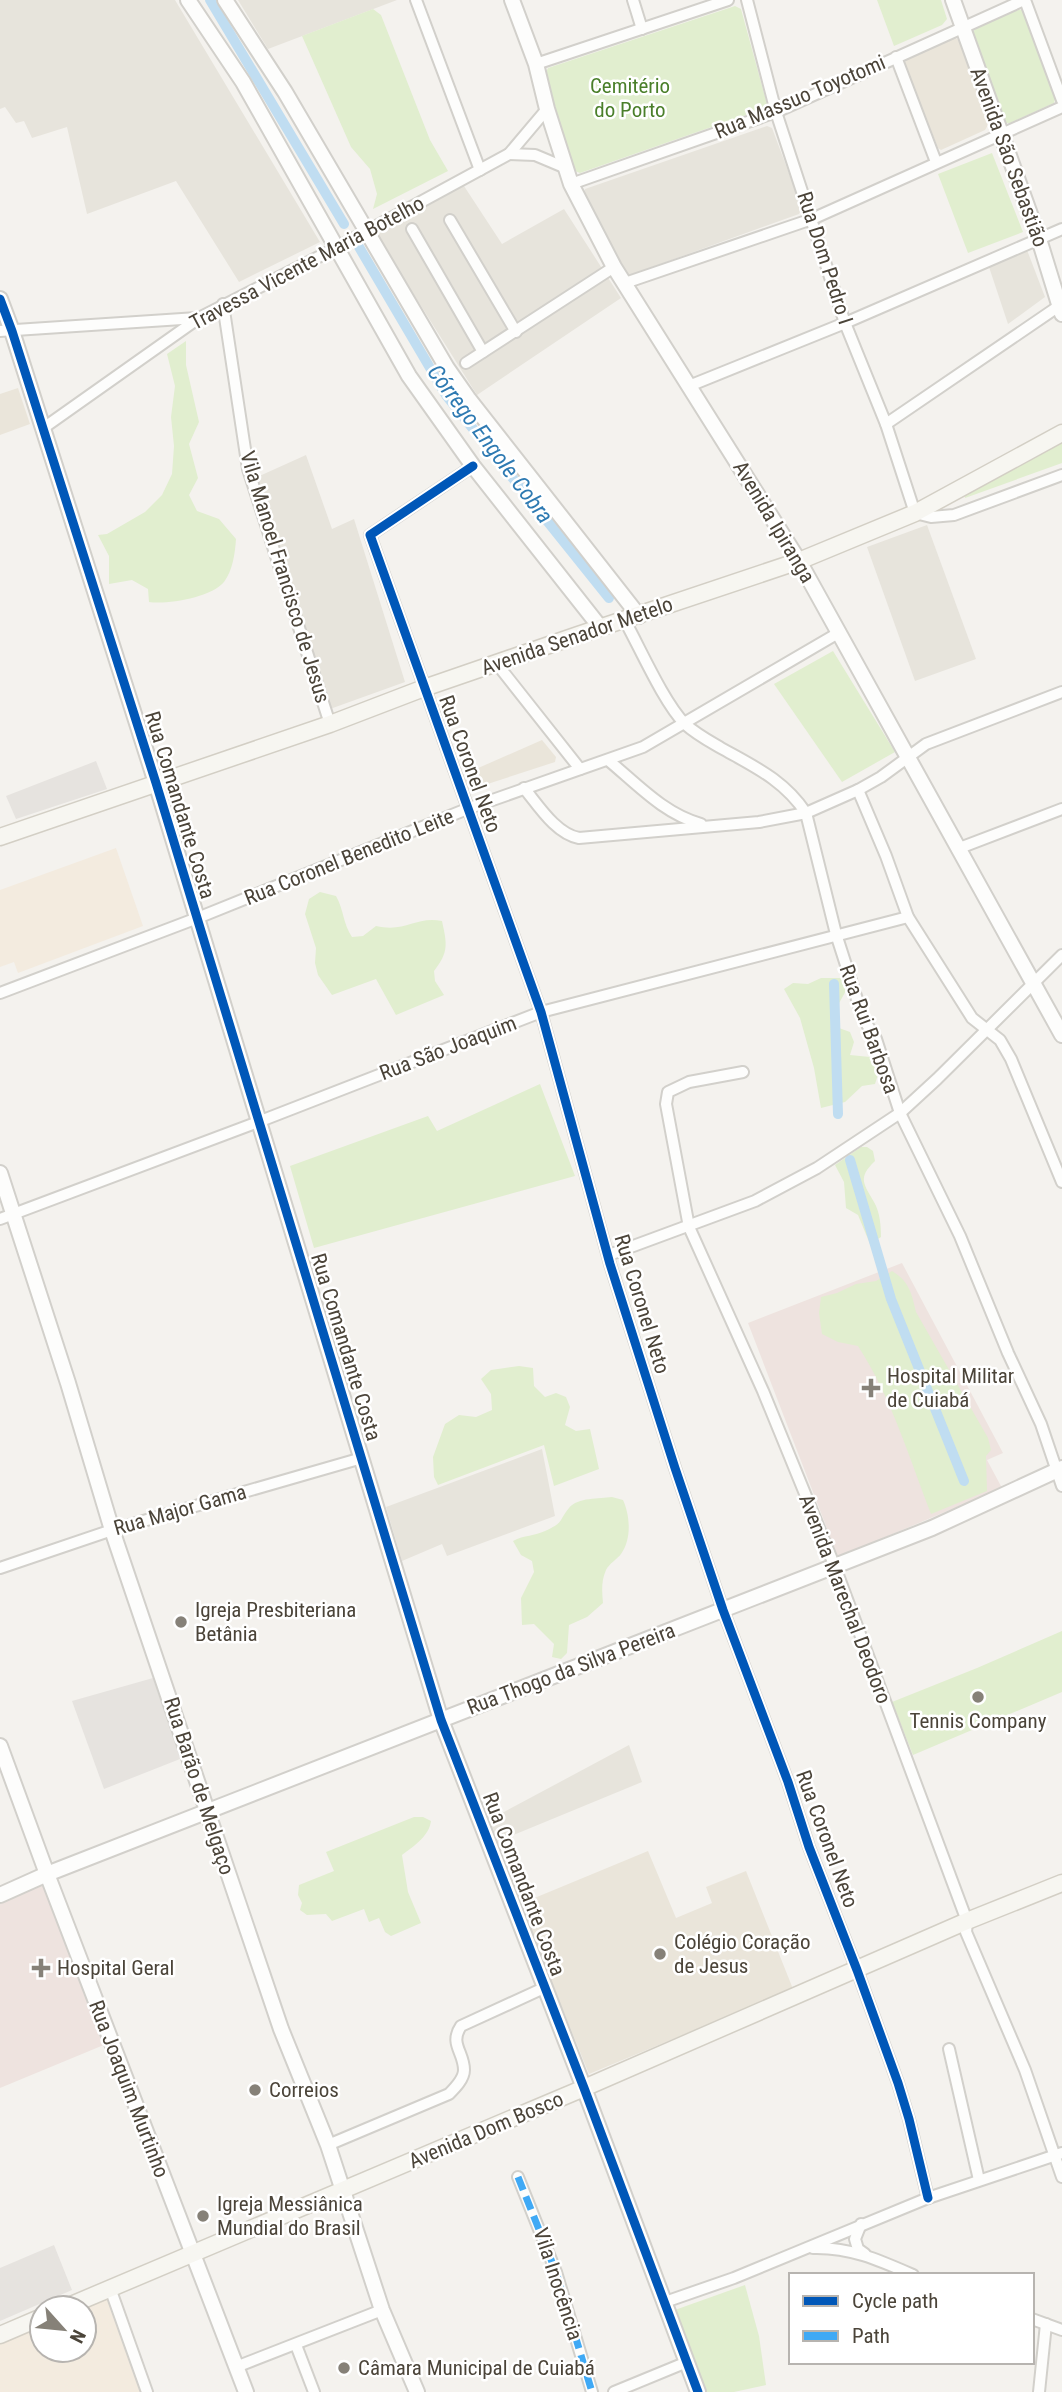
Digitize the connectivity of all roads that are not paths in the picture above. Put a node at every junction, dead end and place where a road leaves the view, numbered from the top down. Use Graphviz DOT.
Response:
graph roads {
  1 [pos="188,0"];
  2 [pos="225,0"];
  3 [pos="416,0"];
  4 [pos="512,0"];
  5 [pos="633,0"];
  6 [pos="728,0"];
  7 [pos="747,0"];
  8 [pos="953,0"];
  9 [pos="1025,0"];
  10 [pos="962,27"];
  11 [pos="642,29"];
  12 [pos="896,57"];
  13 [pos="536,64"];
  14 [pos="1062,100"];
  15 [pos="1062,107"];
  16 [pos="547,109"];
  17 [pos="776,112"];
  18 [pos="1001,134"];
  19 [pos="509,154"];
  20 [pos="936,162"];
  21 [pos="566,168"];
  22 [pos="480,170"];
  23 [pos="571,184"];
  24 [pos="812,219"];
  25 [pos="450,220"];
  26 [pos="412,229"];
  27 [pos="1062,229"];
  28 [pos="367,231"];
  29 [pos="1039,239"];
  30 [pos="336,248"];
  31 [pos="614,267"];
  32 [pos="625,283"];
  33 [pos="0,299"];
  34 [pos="223,304"];
  35 [pos="1061,308"];
  36 [pos="199,318"];
  37 [pos="845,323"];
  38 [pos="6,331"];
  39 [pos="516,332"];
  40 [pos="483,352"];
  41 [pos="466,363"];
  42 [pos="688,386"];
  43 [pos="886,424"];
  44 [pos="42,429"];
  45 [pos="1062,433"];
  46 [pos="473,466"];
  47 [pos="1062,475"];
  48 [pos="915,513"];
  49 [pos="799,562"];
  50 [pos="632,618"];
  51 [pos="600,627"];
  52 [pos="840,632"];
  53 [pos="497,664"];
  54 [pos="424,688"];
  55 [pos="1062,692"];
  56 [pos="330,723"];
  57 [pos="684,723"];
  58 [pos="906,757"];
  59 [pos="608,760"];
  60 [pos="580,769"];
  61 [pos="156,783"];
  62 [pos="524,788"];
  63 [pos="858,790"];
  64 [pos="467,809"];
  65 [pos="1062,809"];
  66 [pos="806,813"];
  67 [pos="707,826"];
  68 [pos="0,837"];
  69 [pos="957,849"];
  70 [pos="908,917"];
  71 [pos="196,918"];
  72 [pos="836,934"];
  73 [pos="1062,955"];
  74 [pos="1032,984"];
  75 [pos="0,993"];
  76 [pos="541,1012"];
  77 [pos="986,1030"];
  78 [pos="1062,1035"];
  79 [pos="743,1072"];
  80 [pos="900,1113"];
  81 [pos="258,1122"];
  82 [pos="1058,1163"];
  83 [pos="0,1173"];
  84 [pos="1062,1182"];
  85 [pos="14,1213"];
  86 [pos="0,1219"];
  87 [pos="689,1227"];
  88 [pos="609,1255"];
  89 [pos="362,1458"];
  90 [pos="1059,1469"];
  91 [pos="1062,1486"];
  92 [pos="112,1530"];
  93 [pos="835,1567"];
  94 [pos="0,1568"];
  95 [pos="723,1610"];
  96 [pos="441,1720"];
  97 [pos="0,1746"];
  98 [pos="207,1812"];
  99 [pos="47,1874"];
  100 [pos="1062,1883"];
  101 [pos="0,1895"];
  102 [pos="967,1921"];
  103 [pos="857,1970"];
  104 [pos="546,1987"];
  105 [pos="949,2049"];
  106 [pos="584,2088"];
  107 [pos="328,2145"];
  108 [pos="1058,2154"];
  109 [pos="518,2177"];
  110 [pos="1062,2177"];
  111 [pos="979,2180"];
  112 [pos="343,2190"];
  113 [pos="928,2198"];
  114 [pos="860,2224"];
  115 [pos="803,2249"];
  116 [pos="192,2253"];
  117 [pos="865,2254"];
  118 [pos="908,2273"];
  119 [pos="110,2288"];
  120 [pos="96,2294"];
  121 [pos="665,2302"];
  122 [pos="382,2310"];
  123 [pos="1034,2320"];
  124 [pos="28,2323"];
  125 [pos="1046,2324"];
  126 [pos="1062,2330"];
  127 [pos="0,2335"];
  128 [pos="296,2344"];
  129 [pos="687,2362"];
  130 [pos="236,2367"];
  131 [pos="148,2392"];
  132 [pos="246,2392"];
  133 [pos="314,2392"];
  134 [pos="417,2392"];
  135 [pos="592,2392"];
  136 [pos="614,2392"];
  137 [pos="698,2392"];
  138 [pos="1039,2392"];
  1 -- 30 [label="street"];
  2 -- 28 [label="street"];
  3 -- 22 [label="street"];
  4 -- 13 [label="street, Avenida Ipiranga"];
  5 -- 11 [label="street"];
  6 -- 11 [label="street"];
  7 -- 17 [label="street, Rua Dom Pedro I"];
  8 -- 10 [label="street, Avenida São Sebastião"];
  9 -- 10 [label="street, Rua Massuo Toyotomi"];
  9 -- 14 [label="street"];
  10 -- 12 [label="street, Rua Massuo Toyotomi"];
  10 -- 18 [label="street, Avenida São Sebastião"];
  11 -- 13 [label="street"];
  12 -- 17 [label="street, Rua Massuo Toyotomi"];
  12 -- 20 [label="street"];
  13 -- 16 [label="street, Avenida Ipiranga"];
  15 -- 18 [label="street"];
  16 -- 19 [label="street, Travessa Vicente Maria Botelho"];
  16 -- 21 [label="street, Avenida Ipiranga"];
  17 -- 23 [label="street, Rua Massuo Toyotomi"];
  17 -- 24 [label="street, Rua Dom Pedro I"];
  18 -- 20 [label="street"];
  18 -- 29 [label="street, Avenida São Sebastião"];
  19 -- 21 [label="street"];
  19 -- 22 [label="street, Travessa Vicente Maria Botelho"];
  20 -- 24 [label="street"];
  21 -- 23 [label="street, Avenida Ipiranga"];
  22 -- 28 [label="street, Travessa Vicente Maria Botelho"];
  23 -- 31 [label="street, Avenida Ipiranga"];
  24 -- 32 [label="street"];
  24 -- 37 [label="street, Rua Dom Pedro I"];
  25 -- 39 [label="street"];
  26 -- 40 [label="street"];
  27 -- 29 [label="street"];
  28 -- 30 [label="street, Travessa Vicente Maria Botelho"];
  28 -- 50 [label="street"];
  29 -- 35 [label="street, Avenida São Sebastião"];
  29 -- 37 [label="street"];
  30 -- 34 [label="street, Travessa Vicente Maria Botelho"];
  30 -- 46 [label="street"];
  31 -- 32 [label="street, Avenida Ipiranga"];
  31 -- 39 [label="street"];
  32 -- 42 [label="street, Avenida Ipiranga"];
  33 -- 38 [label="street, Rua Comandante Costa"];
  34 -- 36 [label="street, Travessa Vicente Maria Botelho"];
  34 -- 56 [label="street, Vila Manoel Francisco de Jesus"];
  35 -- 43 [label="street"];
  36 -- 38 [label="street"];
  36 -- 44 [label="street, Travessa Vicente Maria Botelho"];
  37 -- 42 [label="street"];
  37 -- 43 [label="street, Rua Dom Pedro I"];
  38 -- 44 [label="street, Rua Comandante Costa"];
  39 -- 40 [label="street"];
  40 -- 41 [label="street"];
  42 -- 49 [label="street, Avenida Ipiranga"];
  43 -- 48 [label="street, Rua Dom Pedro I"];
  44 -- 61 [label="street, Rua Comandante Costa"];
  45 -- 48 [label="main road, Avenida Senador Metelo"];
  46 -- 51 [label="street"];
  46 -- 54 [label="street, Rua Coronel Neto"];
  47 -- 48 [label="street"];
  48 -- 49 [label="main road, Avenida Senador Metelo"];
  49 -- 50 [label="main road, Avenida Senador Metelo"];
  49 -- 52 [label="street, Avenida Ipiranga"];
  50 -- 51 [label="main road, Avenida Senador Metelo"];
  50 -- 57 [label="street, Rua Rui Barbosa"];
  51 -- 53 [label="main road, Avenida Senador Metelo"];
  52 -- 57 [label="street, Rua Coronel Benedito Leite"];
  52 -- 58 [label="street, Avenida Ipiranga"];
  53 -- 54 [label="main road, Avenida Senador Metelo"];
  53 -- 60 [label="street"];
  54 -- 56 [label="main road, Avenida Senador Metelo"];
  54 -- 64 [label="street, Rua Coronel Neto"];
  55 -- 58 [label="street"];
  56 -- 61 [label="main road, Avenida Senador Metelo"];
  57 -- 59 [label="street, Rua Coronel Benedito Leite"];
  57 -- 66 [label="street, Rua Rui Barbosa"];
  58 -- 63 [label="street"];
  58 -- 69 [label="street, Avenida Ipiranga"];
  59 -- 60 [label="street, Rua Coronel Benedito Leite"];
  59 -- 67 [label="street"];
  60 -- 62 [label="street, Rua Coronel Benedito Leite"];
  61 -- 68 [label="main road, Avenida Senador Metelo"];
  61 -- 71 [label="street, Rua Comandante Costa"];
  62 -- 64 [label="street, Rua Coronel Benedito Leite"];
  62 -- 67 [label="street"];
  63 -- 66 [label="street"];
  63 -- 70 [label="street"];
  64 -- 71 [label="street, Rua Coronel Benedito Leite"];
  64 -- 76 [label="street, Rua Coronel Neto"];
  65 -- 69 [label="street"];
  66 -- 67 [label="street"];
  66 -- 72 [label="street, Rua Rui Barbosa"];
  69 -- 74 [label="street, Avenida Ipiranga"];
  70 -- 72 [label="street, Rua São Joaquim"];
  70 -- 77 [label="street"];
  71 -- 75 [label="street, Rua Coronel Benedito Leite"];
  71 -- 81 [label="street, Rua Comandante Costa"];
  72 -- 76 [label="street, Rua São Joaquim"];
  72 -- 80 [label="street, Rua Rui Barbosa"];
  73 -- 74 [label="street"];
  74 -- 77 [label="street"];
  74 -- 78 [label="street, Avenida Ipiranga"];
  76 -- 81 [label="street, Rua São Joaquim"];
  76 -- 88 [label="street, Rua Coronel Neto"];
  77 -- 80 [label="street"];
  77 -- 82 [label="street"];
  79 -- 87 [label="street, Avenida Marechal Deodoro"];
  80 -- 87 [label="street"];
  80 -- 90 [label="street, Rua Rui Barbosa"];
  81 -- 85 [label="street, Rua São Joaquim"];
  81 -- 89 [label="street, Rua Comandante Costa"];
  82 -- 84 [label="street"];
  83 -- 85 [label="street, Rua Barão de Melgaço"];
  85 -- 86 [label="street, Rua São Joaquim"];
  85 -- 92 [label="street, Rua Barão de Melgaço"];
  87 -- 88 [label="street"];
  87 -- 93 [label="street, Avenida Marechal Deodoro"];
  88 -- 95 [label="street, Rua Coronel Neto"];
  89 -- 92 [label="street, Rua Major Gama"];
  89 -- 96 [label="street, Rua Comandante Costa"];
  90 -- 91 [label="street, Rua Rui Barbosa"];
  90 -- 93 [label="street, Rua Thogo da Silva Pereira"];
  92 -- 94 [label="street, Rua Major Gama"];
  92 -- 98 [label="street, Rua Barão de Melgaço"];
  93 -- 95 [label="street, Rua Thogo da Silva Pereira"];
  93 -- 102 [label="street, Avenida Marechal Deodoro"];
  95 -- 96 [label="street, Rua Thogo da Silva Pereira"];
  95 -- 103 [label="street, Rua Coronel Neto"];
  96 -- 98 [label="street, Rua Thogo da Silva Pereira"];
  96 -- 104 [label="street, Rua Comandante Costa"];
  97 -- 99 [label="street, Rua Joaquim Murtinho"];
  98 -- 99 [label="street, Rua Thogo da Silva Pereira"];
  98 -- 107 [label="street, Rua Barão de Melgaço"];
  99 -- 101 [label="street, Rua Thogo da Silva Pereira"];
  99 -- 116 [label="street, Rua Joaquim Murtinho"];
  100 -- 102 [label="main road, Avenida Dom Bosco"];
  102 -- 103 [label="main road, Avenida Dom Bosco"];
  102 -- 108 [label="street, Avenida Marechal Deodoro"];
  103 -- 106 [label="main road, Avenida Dom Bosco"];
  103 -- 113 [label="street, Rua Coronel Neto"];
  104 -- 106 [label="street, Rua Comandante Costa"];
  104 -- 107 [label="street"];
  105 -- 111 [label="street"];
  106 -- 112 [label="main road, Avenida Dom Bosco"];
  106 -- 121 [label="street, Rua Comandante Costa"];
  107 -- 112 [label="street, Rua Barão de Melgaço"];
  108 -- 110 [label="street, Avenida Marechal Deodoro"];
  108 -- 111 [label="street"];
  109 -- 135 [label="street, Vila Inocência"];
  111 -- 113 [label="street"];
  112 -- 116 [label="main road, Avenida Dom Bosco"];
  112 -- 122 [label="street, Rua Barão de Melgaço"];
  113 -- 114 [label="street"];
  114 -- 115 [label="street"];
  114 -- 117 [label="street"];
  115 -- 117 [label="street"];
  115 -- 121 [label="street"];
  116 -- 119 [label="main road, Avenida Dom Bosco"];
  116 -- 130 [label="street, Rua Joaquim Murtinho"];
  117 -- 118 [label="street"];
  119 -- 120 [label="main road, Avenida Dom Bosco"];
  119 -- 131 [label="street"];
  121 -- 129 [label="street, Rua Comandante Costa"];
  122 -- 128 [label="street"];
  122 -- 134 [label="street, Rua Barão de Melgaço"];
  123 -- 125 [label="street"];
  124 -- 127 [label="main road"];
  125 -- 126 [label="street"];
  125 -- 138 [label="street"];
  128 -- 130 [label="street"];
  128 -- 133 [label="street"];
  129 -- 136 [label="street"];
  129 -- 137 [label="street, Rua Comandante Costa"];
  130 -- 132 [label="street, Rua Joaquim Murtinho"];
}
